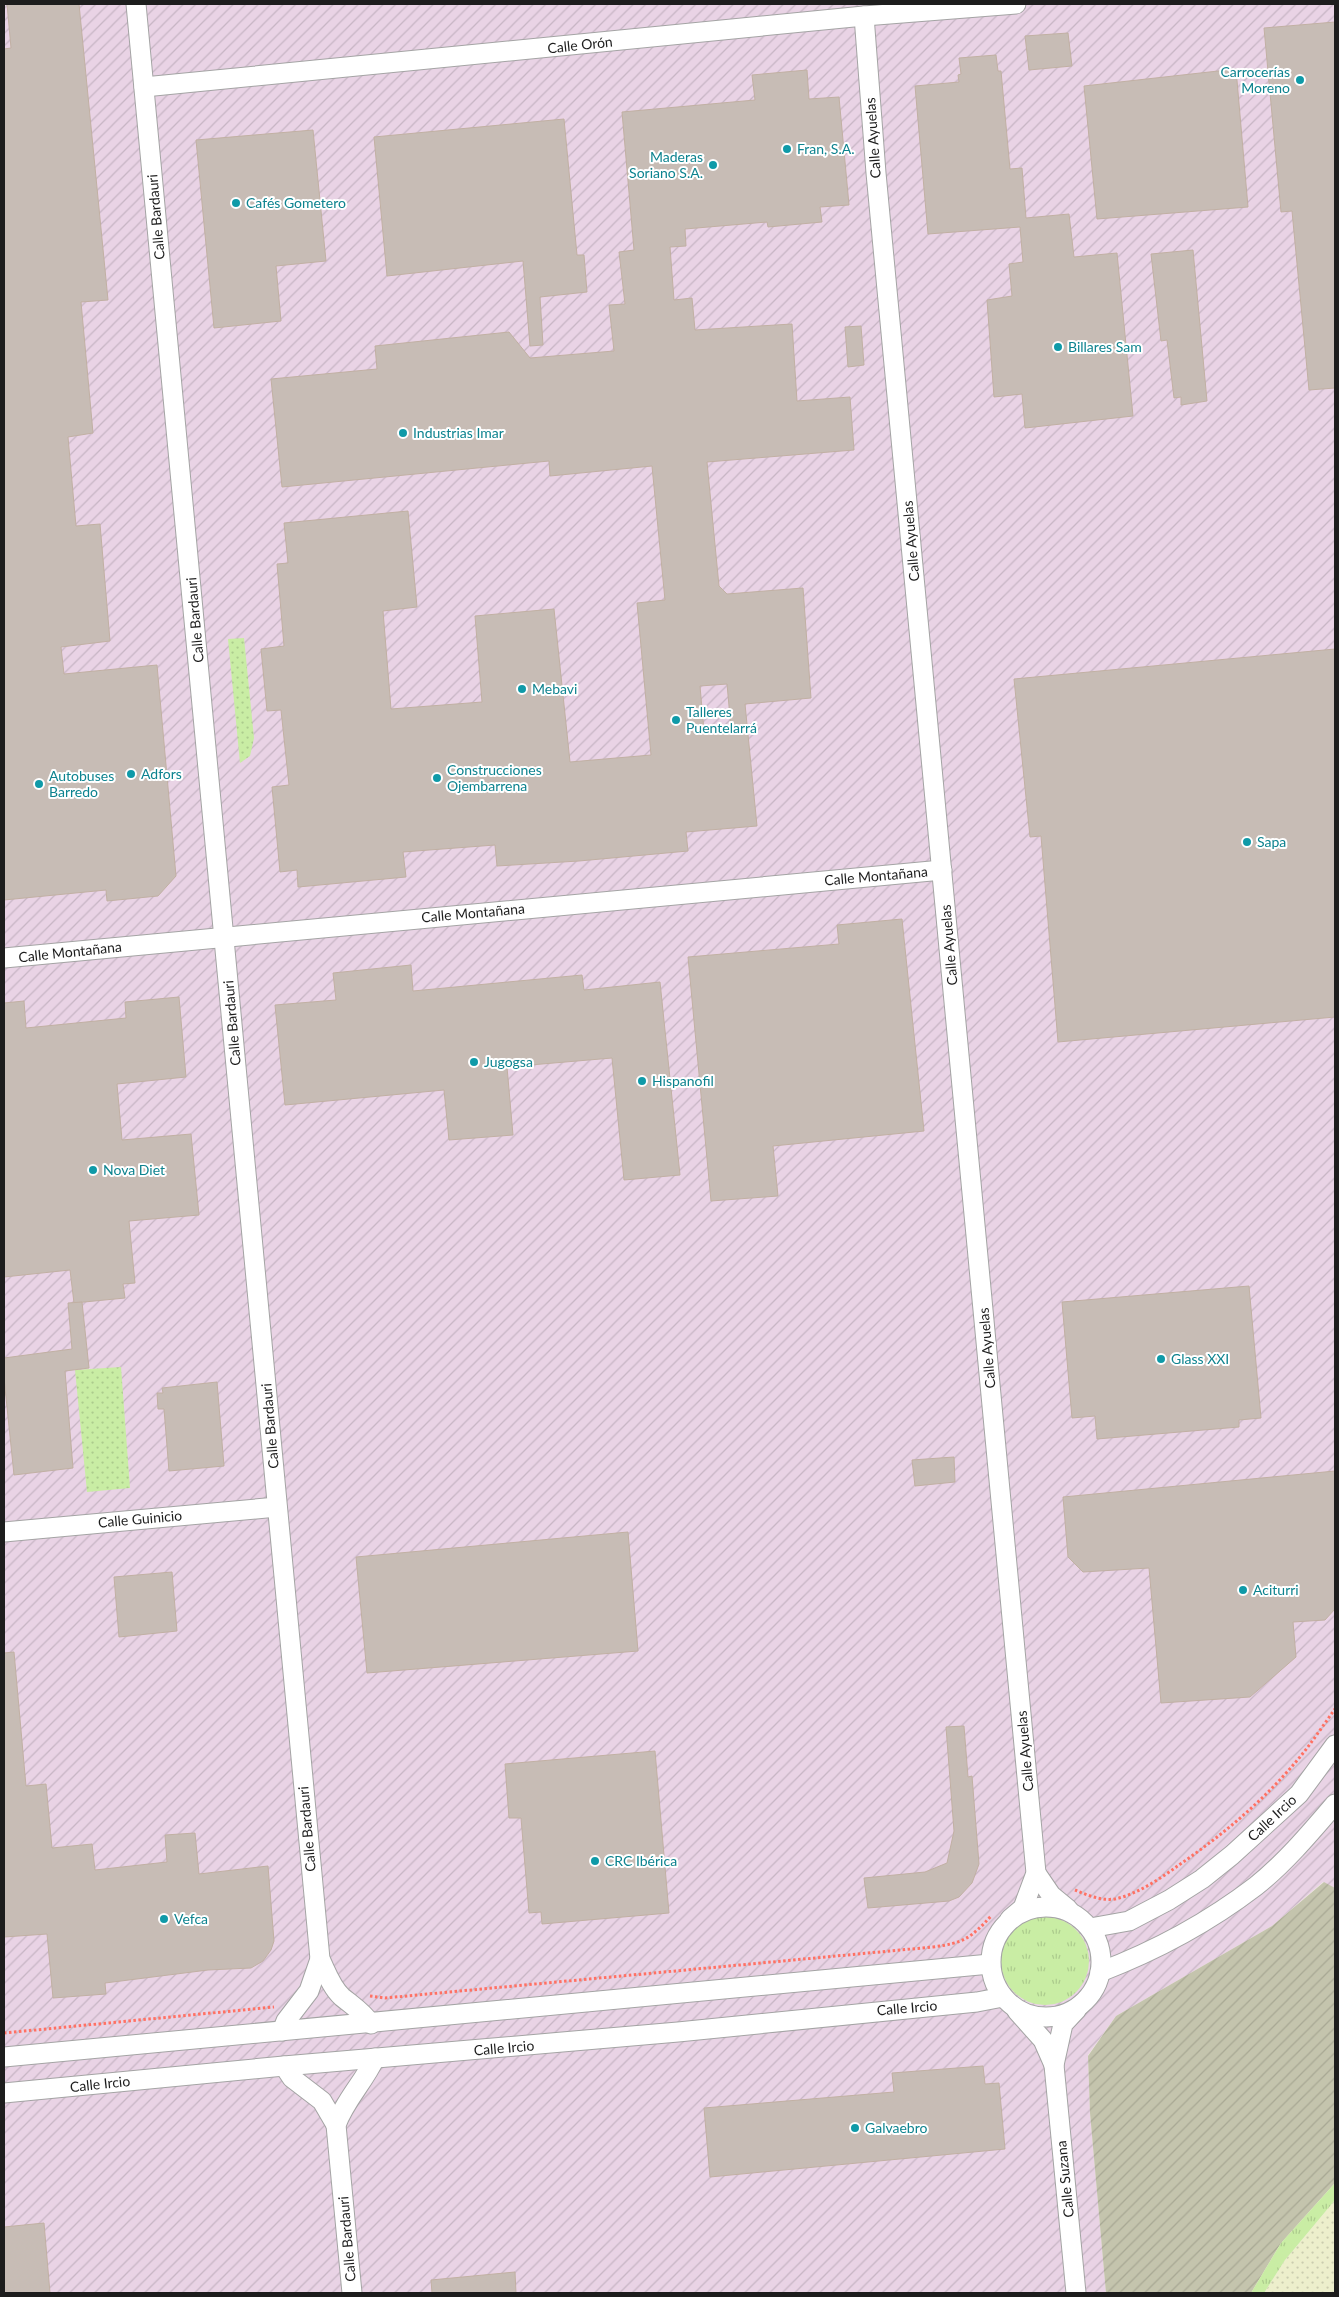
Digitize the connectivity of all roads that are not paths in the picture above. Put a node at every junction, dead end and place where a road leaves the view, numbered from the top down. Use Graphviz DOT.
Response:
graph roads {
  1 [pos="136,4"];
  2 [pos="1016,4"];
  3 [pos="864,16"];
  4 [pos="144,87"];
  5 [pos="942,870"];
  6 [pos="224,937"];
  7 [pos="4,958"];
  8 [pos="277,1507"];
  9 [pos="4,1532"];
  10 [pos="1335,1745"];
  11 [pos="1335,1805"];
  12 [pos="1036,1873"];
  13 [pos="1072,1913"];
  14 [pos="1002,1916"];
  15 [pos="1090,1928"];
  16 [pos="320,1959"];
  17 [pos="990,1964"];
  18 [pos="1100,1972"];
  19 [pos="1009,2003"];
  20 [pos="1081,2005"];
  21 [pos="371,2024"];
  22 [pos="282,2031"];
  23 [pos="4,2057"];
  24 [pos="375,2058"];
  25 [pos="1054,2065"];
  26 [pos="284,2066"];
  27 [pos="4,2093"];
  28 [pos="336,2125"];
  29 [pos="352,2293"];
  30 [pos="1076,2293"];
  1 -- 4 [label="street, Calle Bardauri"];
  2 -- 3 [label="street, Calle Orón"];
  3 -- 4 [label="street, Calle Orón"];
  3 -- 5 [label="street, Calle Ayuelas"];
  4 -- 6 [label="street, Calle Bardauri"];
  5 -- 6 [label="street, Calle Montañana"];
  5 -- 12 [label="street, Calle Ayuelas"];
  6 -- 7 [label="street, Calle Montañana"];
  6 -- 8 [label="street, Calle Bardauri"];
  8 -- 9 [label="street, Calle Guinicio"];
  8 -- 16 [label="street, Calle Bardauri"];
  10 -- 15 [label="street, Calle Ircio"];
  11 -- 18 [label="street"];
  12 -- 13 [label="street, Calle Ayuelas"];
  12 -- 14 [label="street, Calle Ayuelas"];
  13 -- 14 [label="street"];
  13 -- 15 [label="street"];
  14 -- 17 [label="street"];
  15 -- 18 [label="street"];
  16 -- 21 [label="street, Calle Bardauri"];
  16 -- 22 [label="street, Calle Bardauri"];
  17 -- 19 [label="street"];
  17 -- 21 [label="street"];
  18 -- 20 [label="street"];
  19 -- 20 [label="street"];
  19 -- 24 [label="street, Calle Ircio"];
  19 -- 25 [label="street, Calle Suzana"];
  20 -- 25 [label="street, Calle Suzana"];
  21 -- 22 [label="street"];
  22 -- 23 [label="street"];
  24 -- 26 [label="street, Calle Ircio"];
  24 -- 28 [label="street, Calle Bardauri"];
  25 -- 30 [label="street, Calle Suzana"];
  26 -- 27 [label="street, Calle Ircio"];
  26 -- 28 [label="street, Calle Bardauri"];
  28 -- 29 [label="street, Calle Bardauri"];
}
